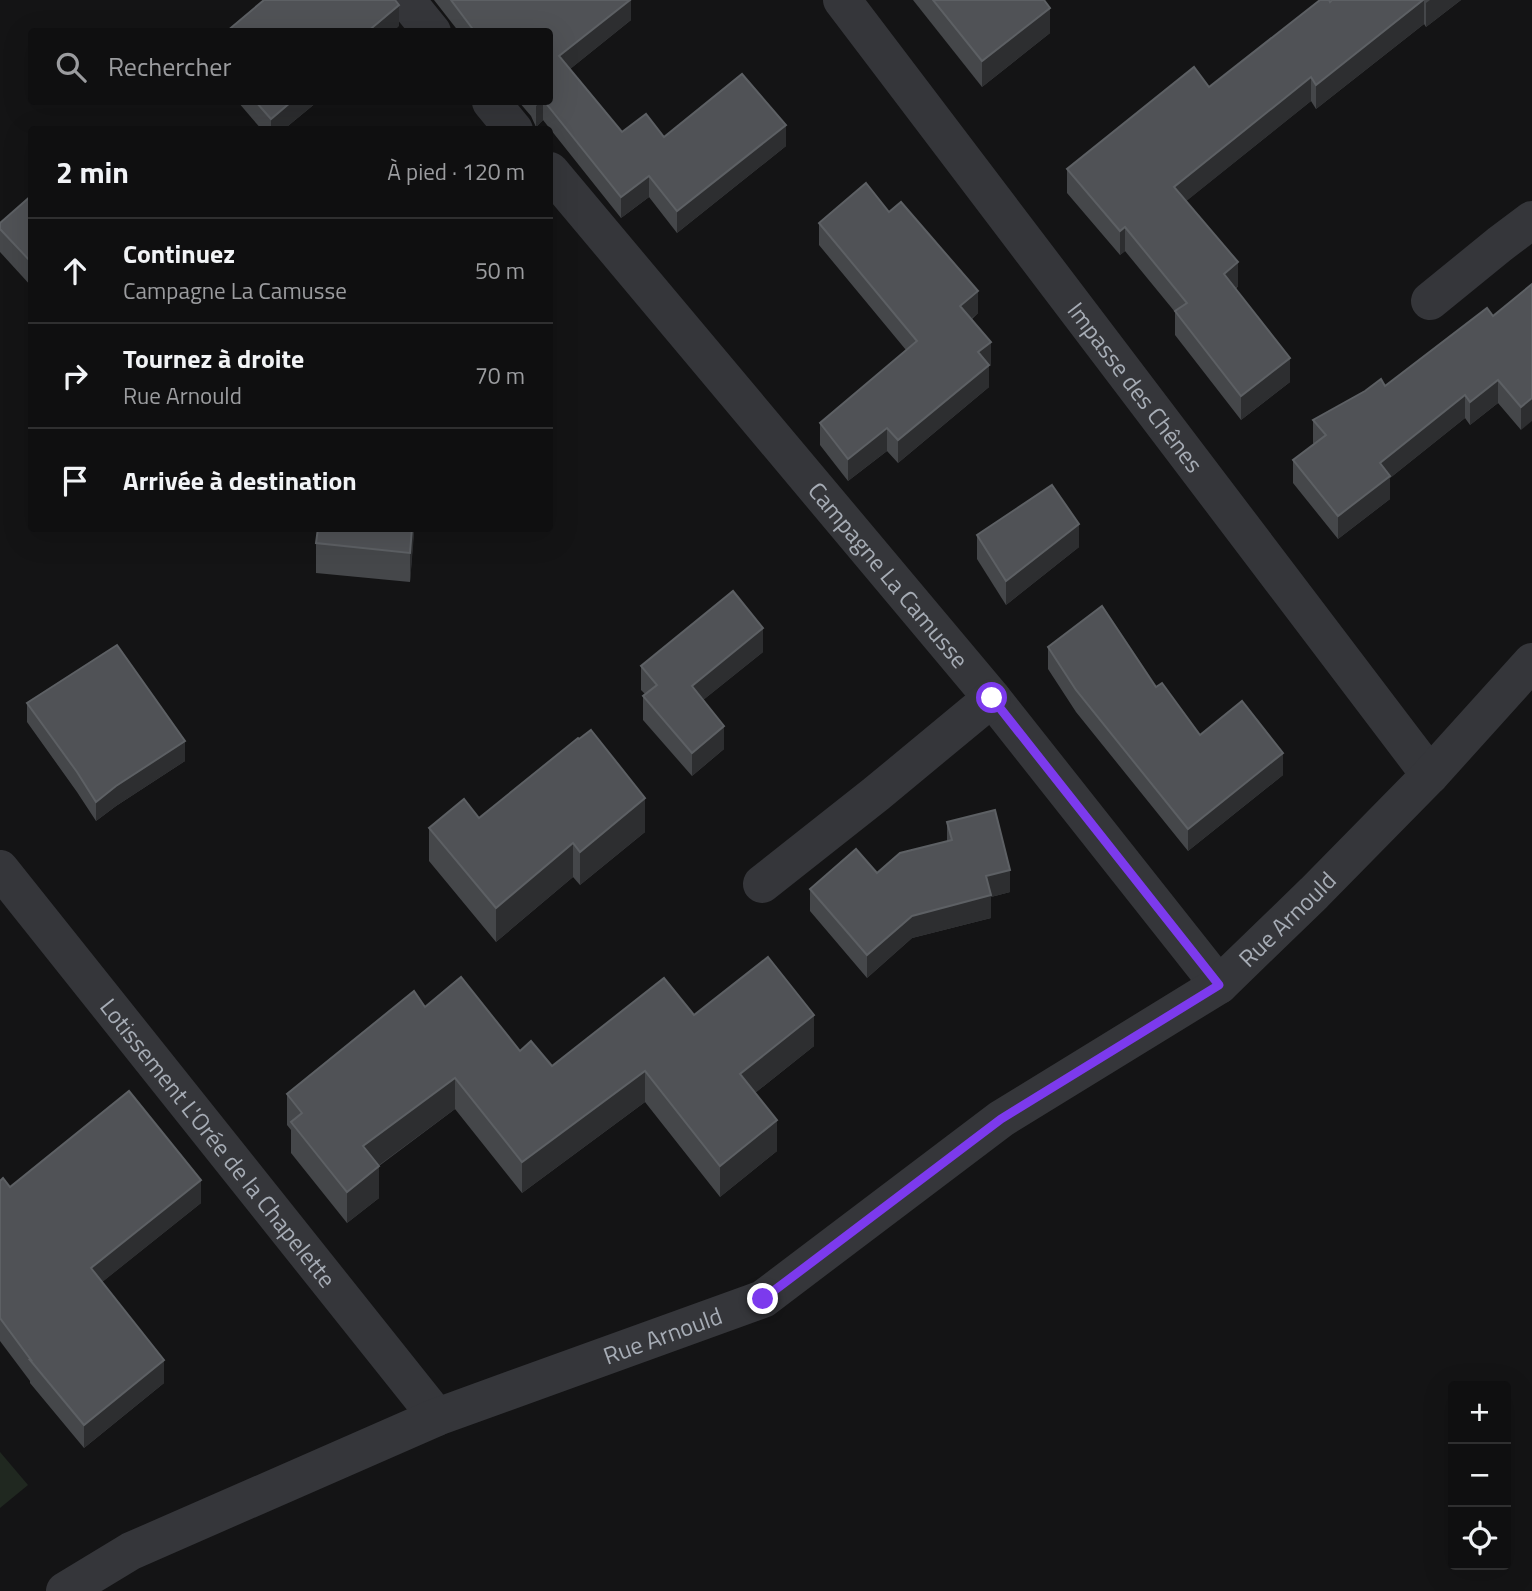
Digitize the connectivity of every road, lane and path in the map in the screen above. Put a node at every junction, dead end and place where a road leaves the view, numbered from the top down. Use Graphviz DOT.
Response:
graph roads {
  1 [pos="406,0"];
  2 [pos="842,0"];
  3 [pos="429,28"];
  4 [pos="493,105"];
  5 [pos="511,126"];
  6 [pos="553,175"];
  7 [pos="1532,220"];
  8 [pos="1430,301"];
  9 [pos="1532,662"];
  10 [pos="992,698"];
  11 [pos="1430,775"];
  12 [pos="0,869"];
  13 [pos="762,884"];
  14 [pos="1219,985"];
  15 [pos="437,1417"];
  16 [pos="65,1591"];
  1 -- 3 [label="street"];
  2 -- 11 [label="street, Impasse des Chênes"];
  4 -- 5 [label="street"];
  6 -- 10 [label="street, Campagne La Camusse"];
  7 -- 8 [label="street"];
  9 -- 11 [label="street, Rue Arnould"];
  10 -- 13 [label="street"];
  10 -- 14 [label="street, Campagne La Camusse"];
  11 -- 14 [label="street, Rue Arnould"];
  12 -- 15 [label="street, Lotissement L'Orée de la Chapelette"];
  14 -- 15 [label="street, Rue Arnould"];
  15 -- 16 [label="street, Rue Arnould"];
}
